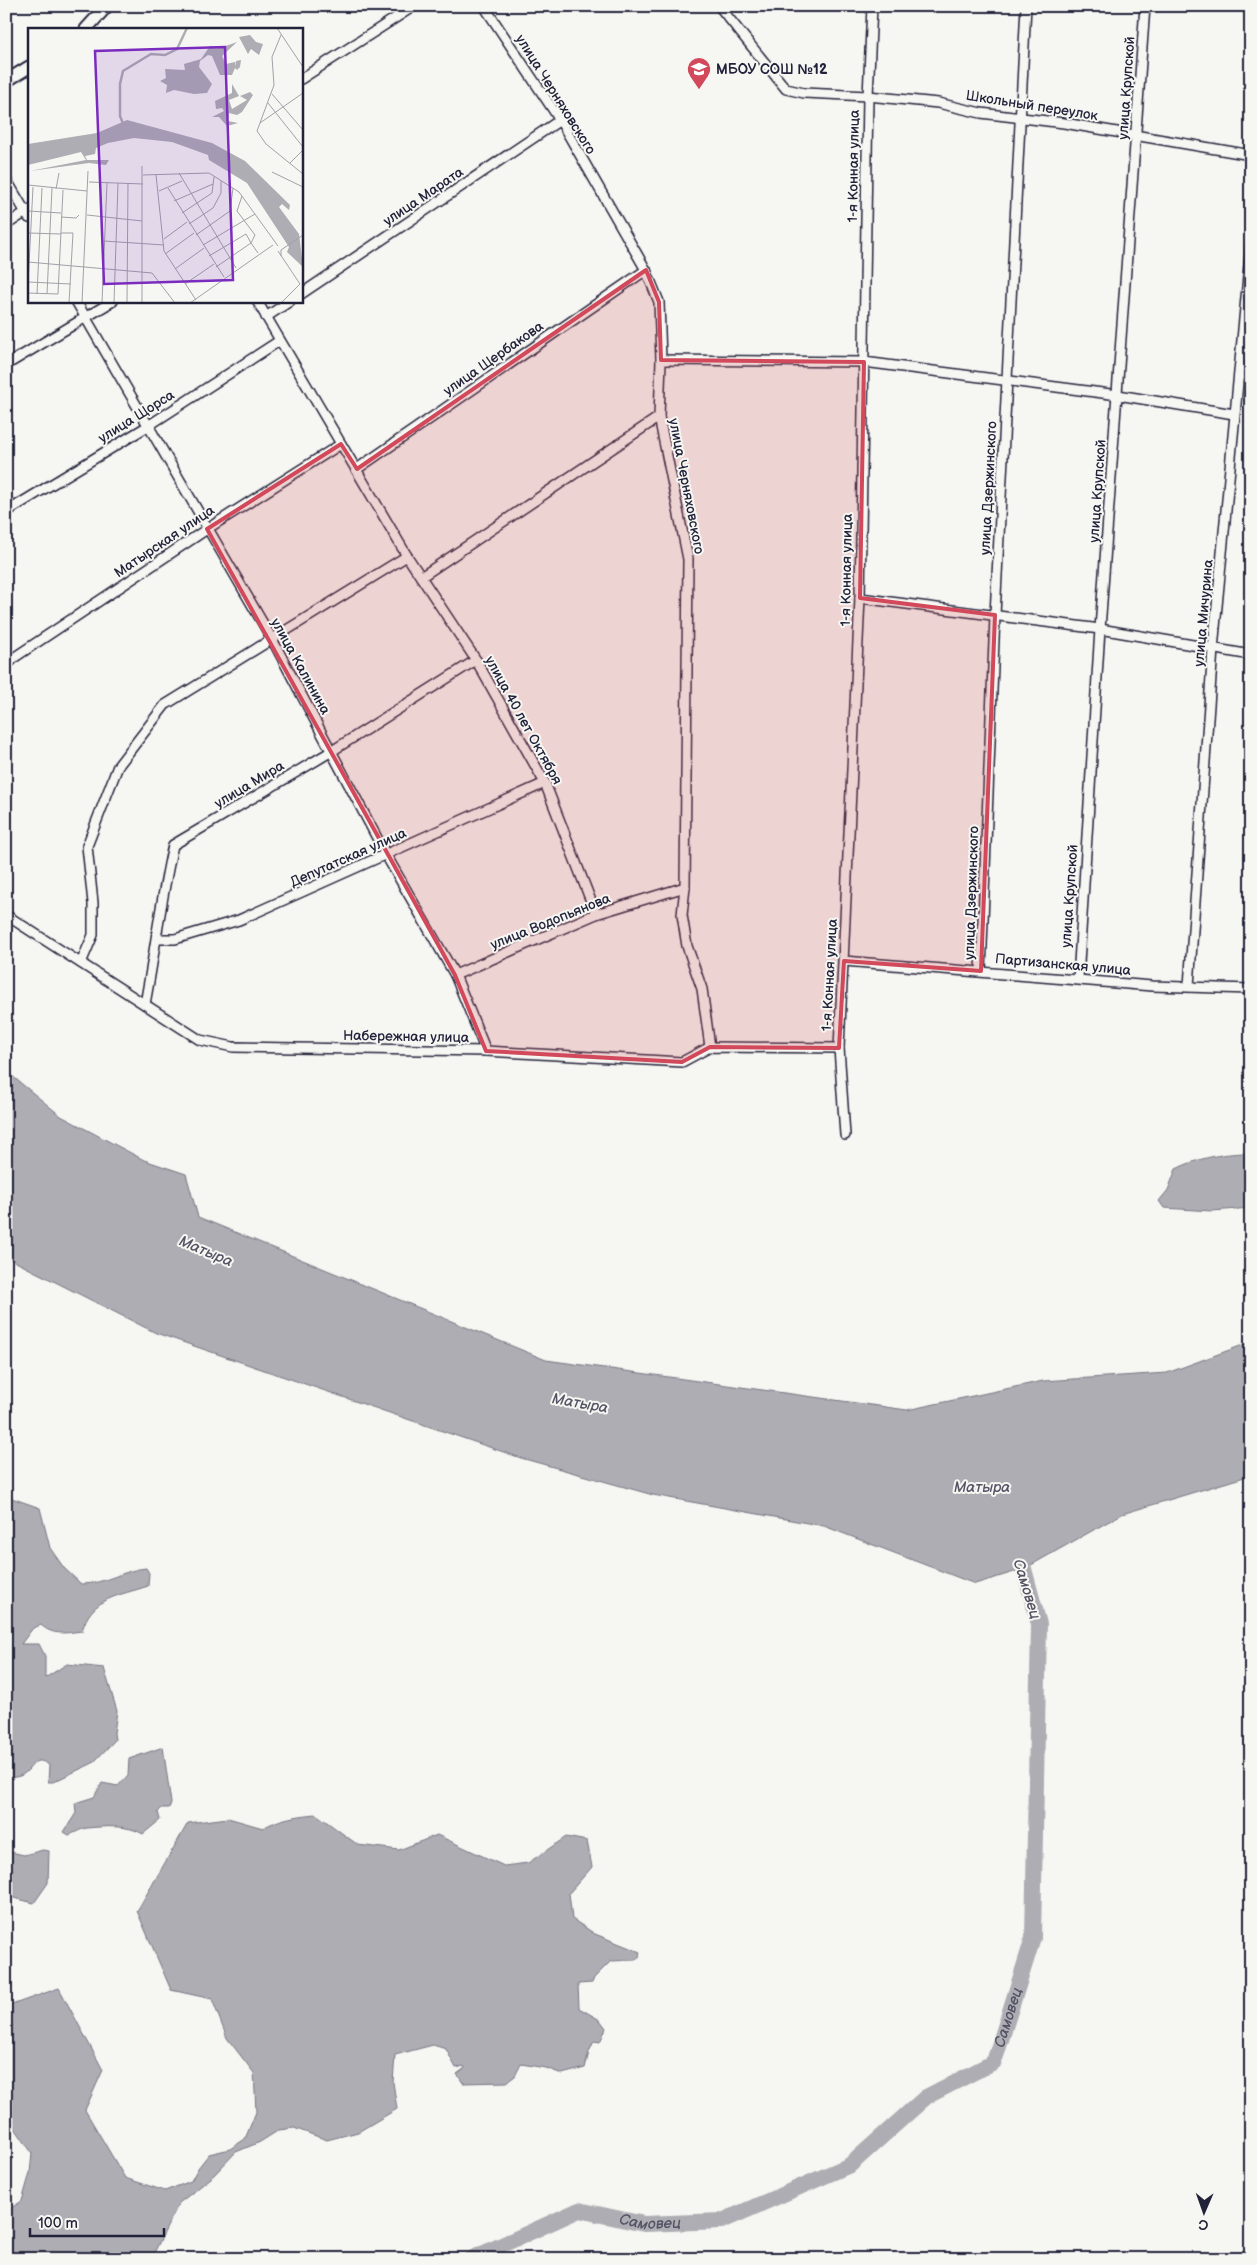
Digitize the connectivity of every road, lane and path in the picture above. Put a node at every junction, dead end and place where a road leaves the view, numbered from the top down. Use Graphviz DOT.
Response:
graph roads {
  1 [pos="108,6"];
  2 [pos="414,6"];
  3 [pos="484,6"];
  4 [pos="719,6"];
  5 [pos="872,6"];
  6 [pos="1026,6"];
  7 [pos="1145,6"];
  8 [pos="88,28"];
  9 [pos="28,68"];
  10 [pos="302,78"];
  11 [pos="6,81"];
  12 [pos="868,96"];
  13 [pos="1021,119"];
  14 [pos="560,120"];
  15 [pos="1136,135"];
  16 [pos="1251,154"];
  17 [pos="6,180"];
  18 [pos="28,213"];
  19 [pos="6,224"];
  20 [pos="1251,244"];
  21 [pos="646,270"];
  22 [pos="302,293"];
  23 [pos="77,302"];
  24 [pos="111,302"];
  25 [pos="257,302"];
  26 [pos="288,302"];
  27 [pos="85,316"];
  28 [pos="266,317"];
  29 [pos="279,341"];
  30 [pos="661,360"];
  31 [pos="864,362"];
  32 [pos="6,365"];
  33 [pos="1006,381"];
  34 [pos="1118,395"];
  35 [pos="1234,414"];
  36 [pos="659,416"];
  37 [pos="148,426"];
  38 [pos="341,444"];
  39 [pos="357,469"];
  40 [pos="6,512"];
  41 [pos="207,529"];
  42 [pos="407,556"];
  43 [pos="421,577"];
  44 [pos="860,598"];
  45 [pos="995,615"];
  46 [pos="1100,628"];
  47 [pos="272,639"];
  48 [pos="1213,649"];
  49 [pos="1251,655"];
  50 [pos="476,660"];
  51 [pos="6,666"];
  52 [pos="332,751"];
  53 [pos="545,784"];
  54 [pos="386,855"];
  55 [pos="685,887"];
  56 [pos="596,914"];
  57 [pos="6,915"];
  58 [pos="157,939"];
  59 [pos="844,961"];
  60 [pos="81,963"];
  61 [pos="981,971"];
  62 [pos="455,975"];
  63 [pos="1078,979"];
  64 [pos="1189,986"];
  65 [pos="1251,989"];
  66 [pos="145,1004"];
  67 [pos="710,1047"];
  68 [pos="840,1048"];
  69 [pos="486,1051"];
  70 [pos="845,1135"];
  1 -- 8 [label="main road"];
  2 -- 10 [label="street"];
  3 -- 14 [label="street, улица Черняховского"];
  4 -- 12 [label="street, Школьный переулок"];
  5 -- 12 [label="street, 1-я Конная улица"];
  6 -- 13 [label="street, улица Дзержинского"];
  7 -- 15 [label="street, улица Крупской"];
  9 -- 11 [label="main road"];
  12 -- 13 [label="street, Школьный переулок"];
  12 -- 31 [label="street, 1-я Конная улица"];
  13 -- 15 [label="street, Школьный переулок"];
  13 -- 33 [label="street, улица Дзержинского"];
  14 -- 21 [label="street, улица Черняховского"];
  14 -- 22 [label="street, улица Марата"];
  15 -- 16 [label="street, Школьный переулок"];
  15 -- 34 [label="street, улица Крупской"];
  17 -- 18 [label="street"];
  18 -- 19 [label="street"];
  20 -- 35 [label="street, улица Мичурина"];
  21 -- 30 [label="street, улица Черняховского"];
  21 -- 39 [label="street, улица Щербакова"];
  23 -- 27 [label="street, улица Калинина"];
  24 -- 27 [label="street"];
  25 -- 28 [label="street, улица 40 лет Октября"];
  26 -- 28 [label="street"];
  27 -- 32 [label="street"];
  27 -- 37 [label="street, улица Калинина"];
  28 -- 29 [label="street, улица 40 лет Октября"];
  29 -- 37 [label="street, улица Щорса"];
  29 -- 38 [label="street, улица 40 лет Октября"];
  30 -- 31 [label="street"];
  30 -- 36 [label="street, улица Черняховского"];
  31 -- 33 [label="street"];
  31 -- 44 [label="street, 1-я Конная улица"];
  33 -- 34 [label="street"];
  33 -- 45 [label="street, улица Дзержинского"];
  34 -- 35 [label="street"];
  34 -- 46 [label="street, улица Крупской"];
  35 -- 48 [label="street, улица Мичурина"];
  36 -- 43 [label="street"];
  36 -- 55 [label="street, улица Черняховского"];
  37 -- 40 [label="street, улица Щорса"];
  37 -- 41 [label="street, улица Калинина"];
  38 -- 39 [label="street, улица 40 лет Октября"];
  38 -- 41 [label="street, Матырская улица"];
  39 -- 42 [label="street, улица 40 лет Октября"];
  41 -- 47 [label="street, улица Калинина"];
  41 -- 51 [label="street, Матырская улица"];
  42 -- 43 [label="street, улица 40 лет Октября"];
  42 -- 47 [label="street"];
  43 -- 50 [label="street, улица 40 лет Октября"];
  44 -- 45 [label="street"];
  44 -- 59 [label="street, 1-я Конная улица"];
  45 -- 46 [label="street"];
  45 -- 61 [label="street, улица Дзержинского"];
  46 -- 48 [label="street"];
  46 -- 63 [label="street, улица Крупской"];
  47 -- 52 [label="street, улица Калинина"];
  47 -- 60 [label="street"];
  48 -- 49 [label="street"];
  48 -- 64 [label="street, улица Мичурина"];
  50 -- 52 [label="street, улица Мира"];
  50 -- 53 [label="street, улица 40 лет Октября"];
  52 -- 54 [label="street, улица Калинина"];
  52 -- 58 [label="street, улица Мира"];
  53 -- 54 [label="street, Депутатская улица"];
  53 -- 56 [label="street, улица 40 лет Октября"];
  54 -- 58 [label="street, Депутатская улица"];
  54 -- 62 [label="street, улица Калинина"];
  55 -- 56 [label="street, улица Водопьянова"];
  55 -- 67 [label="street, улица Черняховского"];
  56 -- 62 [label="street, улица Водопьянова"];
  57 -- 60 [label="street, Набережная улица"];
  58 -- 66 [label="street, улица Мира"];
  59 -- 61 [label="street, Партизанская улица"];
  59 -- 68 [label="street, 1-я Конная улица"];
  60 -- 66 [label="street, Набережная улица"];
  61 -- 63 [label="street, Партизанская улица"];
  62 -- 69 [label="street, улица Калинина"];
  63 -- 64 [label="street, Партизанская улица"];
  64 -- 65 [label="street, Партизанская улица"];
  66 -- 69 [label="street, Набережная улица"];
  67 -- 68 [label="street, Набережная улица"];
  67 -- 69 [label="street, Набережная улица"];
  68 -- 70 [label="street, 1-я Конная улица"];
}
